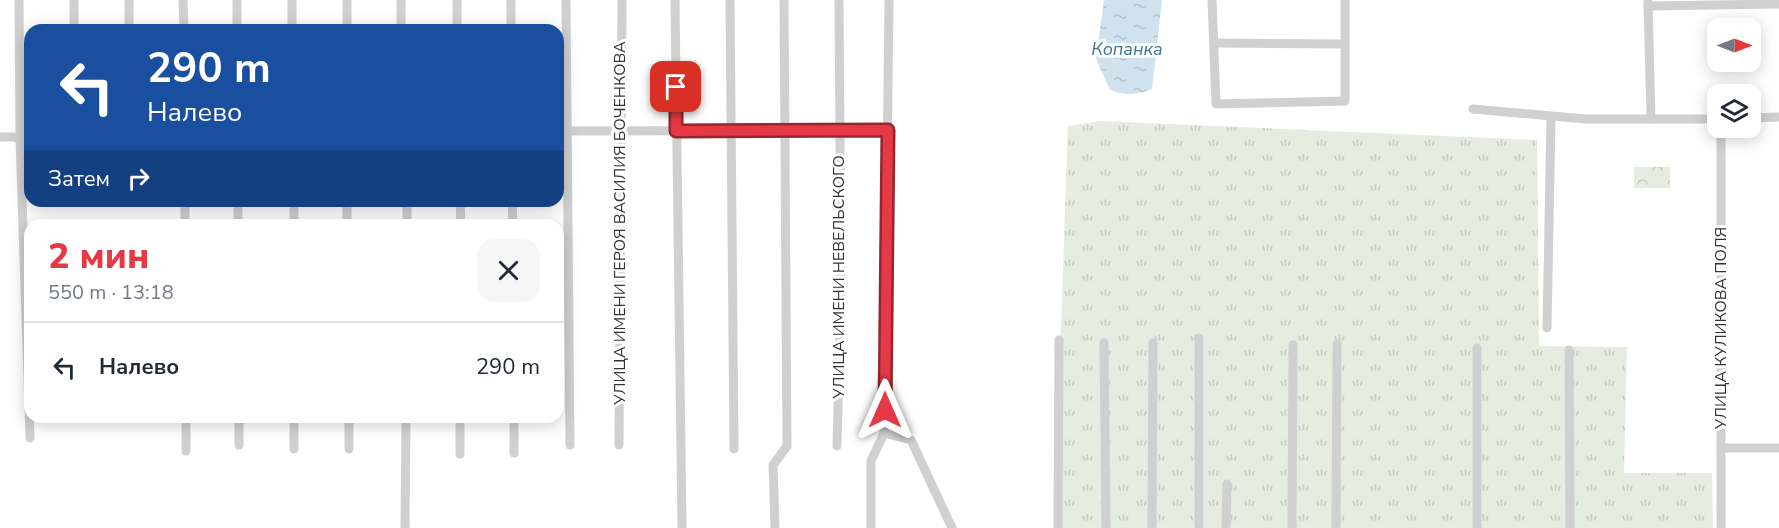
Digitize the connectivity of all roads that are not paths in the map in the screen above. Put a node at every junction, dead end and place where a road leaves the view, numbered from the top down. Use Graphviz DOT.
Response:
graph roads {
  1 [pos="19,0"];
  2 [pos="74,0"];
  3 [pos="129,0"];
  4 [pos="183,0"];
  5 [pos="237,0"];
  6 [pos="292,0"];
  7 [pos="347,0"];
  8 [pos="401,0"];
  9 [pos="457,0"];
  10 [pos="511,0"];
  11 [pos="566,0"];
  12 [pos="622,0"];
  13 [pos="675,0"];
  14 [pos="730,0"];
  15 [pos="784,0"];
  16 [pos="839,0"];
  17 [pos="889,0"];
  18 [pos="1212,0"];
  19 [pos="1345,0"];
  20 [pos="1648,3"];
  21 [pos="1779,4"];
  22 [pos="74,24"];
  23 [pos="129,24"];
  24 [pos="184,24"];
  25 [pos="237,24"];
  26 [pos="292,24"];
  27 [pos="347,24"];
  28 [pos="401,24"];
  29 [pos="457,24"];
  30 [pos="511,24"];
  31 [pos="1215,43"];
  32 [pos="1345,44"];
  33 [pos="564,87"];
  34 [pos="1473,109"];
  35 [pos="1551,117"];
  36 [pos="1779,117"];
  37 [pos="1761,118"];
  38 [pos="1651,119"];
  39 [pos="1707,119"];
  40 [pos="888,130"];
  41 [pos="564,131"];
  42 [pos="621,131"];
  43 [pos="676,131"];
  44 [pos="731,131"];
  45 [pos="785,131"];
  46 [pos="840,131"];
  47 [pos="0,137"];
  48 [pos="20,138"];
  49 [pos="1721,138"];
  50 [pos="24,140"];
  51 [pos="564,176"];
  52 [pos="24,258"];
  53 [pos="1548,328"];
  54 [pos="1199,338"];
  55 [pos="1059,339"];
  56 [pos="1104,343"];
  57 [pos="1153,343"];
  58 [pos="1336,344"];
  59 [pos="1293,345"];
  60 [pos="1477,348"];
  61 [pos="1569,350"];
  62 [pos="30,423"];
  63 [pos="186,423"];
  64 [pos="239,423"];
  65 [pos="294,423"];
  66 [pos="349,423"];
  67 [pos="406,423"];
  68 [pos="460,423"];
  69 [pos="514,423"];
  70 [pos="884,433"];
  71 [pos="30,438"];
  72 [pos="239,445"];
  73 [pos="570,445"];
  74 [pos="618,445"];
  75 [pos="837,446"];
  76 [pos="1721,448"];
  77 [pos="1779,448"];
  78 [pos="294,449"];
  79 [pos="349,449"];
  80 [pos="734,449"];
  81 [pos="186,451"];
  82 [pos="514,453"];
  83 [pos="460,454"];
  84 [pos="1227,484"];
  85 [pos="405,528"];
  86 [pos="682,528"];
  87 [pos="775,528"];
  88 [pos="871,528"];
  89 [pos="952,528"];
  90 [pos="1058,528"];
  91 [pos="1106,528"];
  92 [pos="1152,528"];
  93 [pos="1198,528"];
  94 [pos="1226,528"];
  95 [pos="1292,528"];
  96 [pos="1336,528"];
  97 [pos="1477,528"];
  98 [pos="1569,528"];
  99 [pos="1721,528"];
  1 -- 48 [label="street"];
  2 -- 22 [label="street"];
  3 -- 23 [label="street"];
  4 -- 24 [label="street"];
  5 -- 25 [label="street"];
  6 -- 26 [label="street"];
  7 -- 27 [label="street"];
  8 -- 28 [label="street"];
  9 -- 29 [label="street"];
  10 -- 30 [label="street"];
  11 -- 33 [label="street"];
  12 -- 42 [label="street, УЛИЦА ИМЕНИ ГЕРОЯ ВАСИЛИЯ БОЧЕНКОВА"];
  13 -- 43 [label="street"];
  14 -- 44 [label="street"];
  15 -- 45 [label="street"];
  16 -- 46 [label="street, УЛИЦА ИМЕНИ НЕВЕЛЬСКОГО"];
  17 -- 40 [label="street"];
  18 -- 31 [label="street"];
  19 -- 32 [label="street"];
  20 -- 21 [label="street"];
  20 -- 38 [label="street"];
  31 -- 32 [label="street"];
  31 -- 32 [label="street"];
  34 -- 35 [label="street"];
  35 -- 38 [label="street"];
  35 -- 53 [label="street"];
  36 -- 37 [label="street"];
  38 -- 39 [label="street"];
  40 -- 46 [label="street"];
  40 -- 70 [label="street"];
  41 -- 42 [label="street"];
  42 -- 43 [label="street"];
  42 -- 74 [label="street, УЛИЦА ИМЕНИ ГЕРОЯ ВАСИЛИЯ БОЧЕНКОВА"];
  43 -- 44 [label="street"];
  43 -- 86 [label="street"];
  44 -- 45 [label="street"];
  44 -- 80 [label="street"];
  45 -- 46 [label="street"];
  45 -- 87 [label="street"];
  46 -- 75 [label="street, УЛИЦА ИМЕНИ НЕВЕЛЬСКОГО"];
  47 -- 48 [label="street"];
  48 -- 50 [label="street"];
  48 -- 52 [label="street"];
  49 -- 76 [label="street, УЛИЦА КУЛИКОВА ПОЛЯ"];
  51 -- 73 [label="street"];
  54 -- 93 [label="street"];
  55 -- 90 [label="street"];
  56 -- 91 [label="street"];
  57 -- 92 [label="street"];
  58 -- 96 [label="street"];
  59 -- 95 [label="street"];
  60 -- 97 [label="street"];
  61 -- 98 [label="street"];
  62 -- 71 [label="street"];
  63 -- 81 [label="street"];
  64 -- 72 [label="street"];
  65 -- 78 [label="street"];
  66 -- 79 [label="street"];
  67 -- 85 [label="street"];
  68 -- 83 [label="street"];
  69 -- 82 [label="street"];
  70 -- 88 [label="street"];
  70 -- 89 [label="street"];
  76 -- 77 [label="street"];
  76 -- 99 [label="street, УЛИЦА КУЛИКОВА ПОЛЯ"];
  84 -- 94 [label="street"];
}
